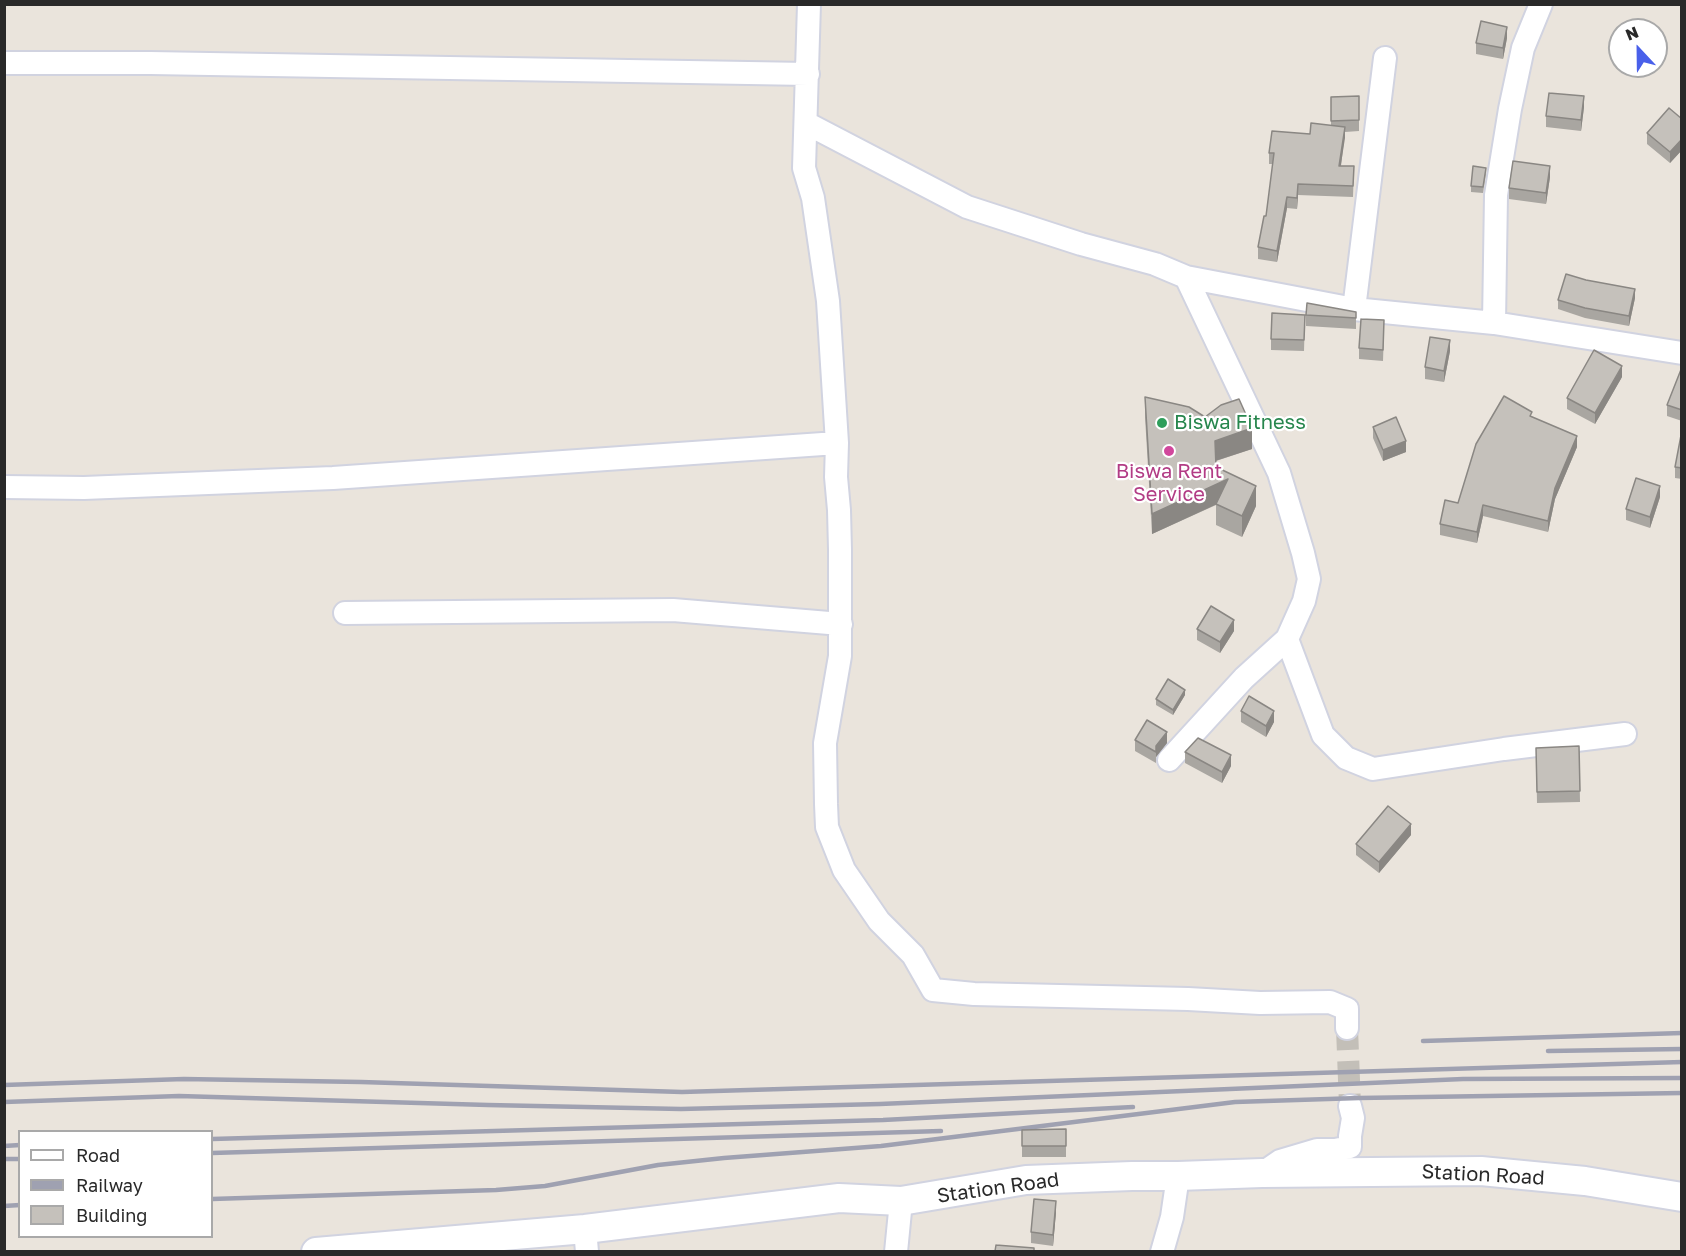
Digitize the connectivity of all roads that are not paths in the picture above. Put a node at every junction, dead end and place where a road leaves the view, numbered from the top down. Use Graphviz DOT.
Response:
graph roads {
  1 [pos="809,4"];
  2 [pos="1541,4"];
  3 [pos="1385,58"];
  4 [pos="4,63"];
  5 [pos="808,74"];
  6 [pos="806,123"];
  7 [pos="1186,277"];
  8 [pos="1354,309"];
  9 [pos="1494,323"];
  10 [pos="1682,353"];
  11 [pos="837,443"];
  12 [pos="4,487"];
  13 [pos="345,613"];
  14 [pos="841,624"];
  15 [pos="1287,639"];
  16 [pos="1625,734"];
  17 [pos="1169,760"];
  18 [pos="1347,1028"];
  19 [pos="1350,1106"];
  20 [pos="1262,1173"];
  21 [pos="1178,1176"];
  22 [pos="1682,1197"];
  23 [pos="901,1201"];
  24 [pos="586,1240"];
  25 [pos="316,1251"];
  26 [pos="896,1251"];
  27 [pos="1162,1251"];
  1 -- 5 [label="street"];
  2 -- 9 [label="street"];
  3 -- 8 [label="street"];
  4 -- 5 [label="street"];
  5 -- 6 [label="street"];
  6 -- 7 [label="street"];
  6 -- 11 [label="street"];
  7 -- 8 [label="street"];
  7 -- 15 [label="street"];
  8 -- 9 [label="street"];
  9 -- 10 [label="street"];
  11 -- 12 [label="street"];
  11 -- 14 [label="street"];
  13 -- 14 [label="street"];
  14 -- 18 [label="street"];
  15 -- 16 [label="street"];
  15 -- 17 [label="street"];
  19 -- 20 [label="street"];
  20 -- 21 [label="street, Station Road"];
  20 -- 22 [label="street, Station Road"];
  21 -- 23 [label="street, Station Road"];
  21 -- 27 [label="street"];
  23 -- 24 [label="street, Station Road"];
  23 -- 26 [label="street"];
  24 -- 25 [label="street, Station Road"];
}
